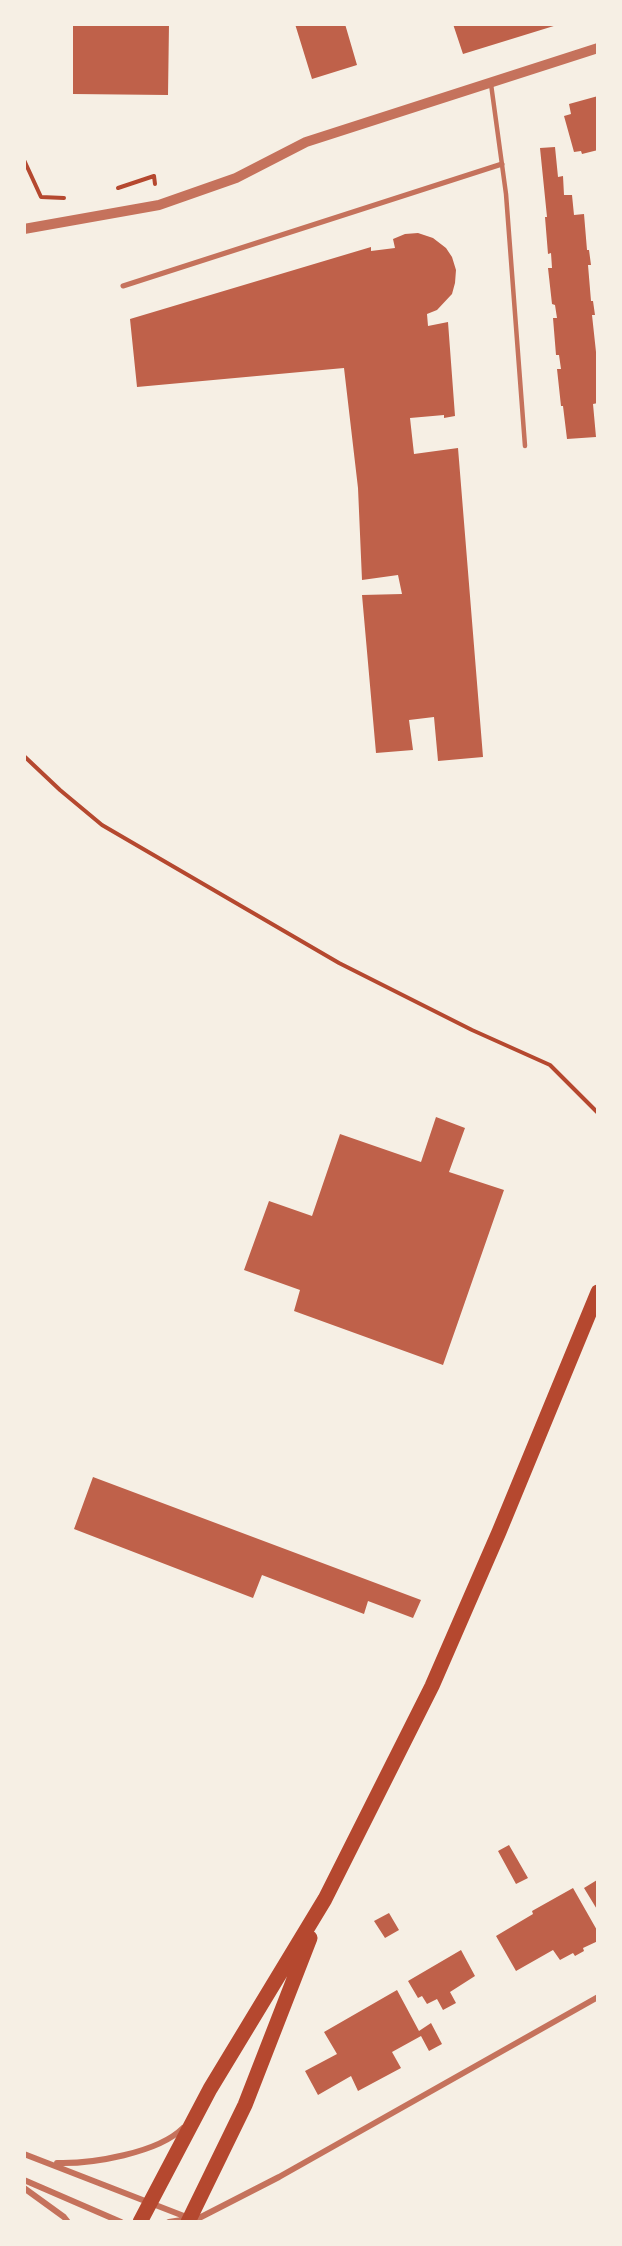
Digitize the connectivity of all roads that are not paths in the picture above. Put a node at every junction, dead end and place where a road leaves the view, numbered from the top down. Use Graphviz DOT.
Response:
graph roads {
  1 [pos="598,48"];
  2 [pos="490,81"];
  3 [pos="502,164"];
  4 [pos="24,229"];
  5 [pos="123,286"];
  6 [pos="525,446"];
  7 [pos="598,1292"];
  8 [pos="325,1899"];
  9 [pos="598,1997"];
  10 [pos="197,2114"];
  11 [pos="24,2154"];
  12 [pos="51,2163"];
  13 [pos="24,2180"];
  14 [pos="24,2187"];
  15 [pos="150,2202"];
  16 [pos="189,2220"];
  17 [pos="68,2222"];
  18 [pos="121,2222"];
  19 [pos="140,2222"];
  20 [pos="169,2222"];
  1 -- 2 [label="street"];
  2 -- 3 [label="lane"];
  2 -- 4 [label="street"];
  3 -- 5 [label="street"];
  3 -- 6 [label="lane"];
  7 -- 8 [label="main road"];
  8 -- 10 [label="main road"];
  8 -- 16 [label="main road"];
  9 -- 16 [label="street"];
  10 -- 12 [label="street"];
  10 -- 15 [label="main road"];
  11 -- 12 [label="street"];
  12 -- 15 [label="street"];
  13 -- 18 [label="street"];
  14 -- 17 [label="street"];
  15 -- 16 [label="street"];
  15 -- 19 [label="main road"];
  16 -- 20 [label="street"];
}
